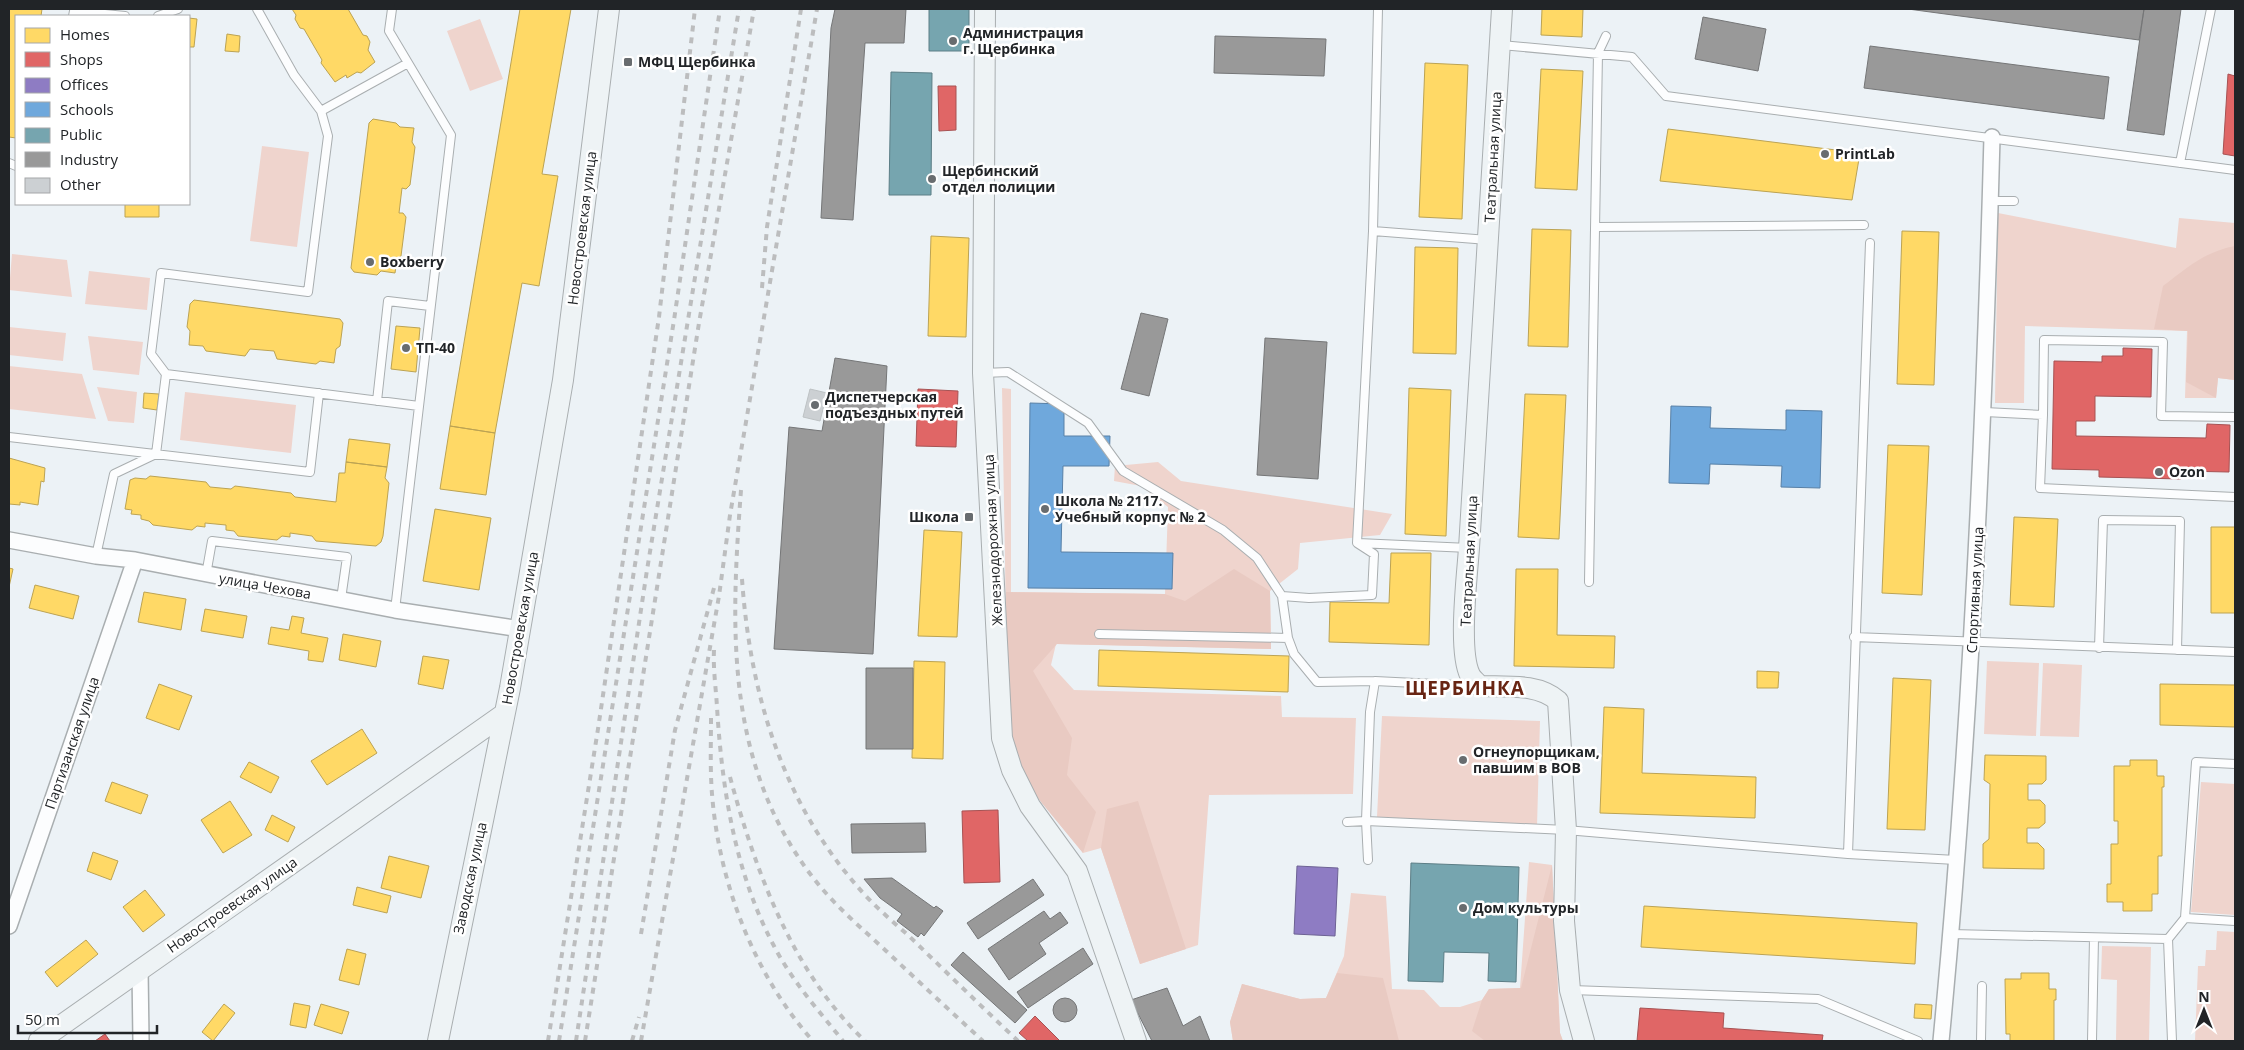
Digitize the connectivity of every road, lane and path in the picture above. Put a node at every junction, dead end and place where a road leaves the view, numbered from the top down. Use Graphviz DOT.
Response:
graph roads {
  1 [pos="178,9"];
  2 [pos="258,9"];
  3 [pos="392,9"];
  4 [pos="609,9"];
  5 [pos="985,9"];
  6 [pos="1378,9"];
  7 [pos="1502,9"];
  8 [pos="2211,9"];
  9 [pos="73,15"];
  10 [pos="115,15"];
  11 [pos="161,15"];
  12 [pos="1606,36"];
  13 [pos="1500,45"];
  14 [pos="1598,53"];
  15 [pos="408,64"];
  16 [pos="321,110"];
  17 [pos="1992,137"];
  18 [pos="2180,163"];
  19 [pos="2235,170"];
  20 [pos="1991,201"];
  21 [pos="2014,201"];
  22 [pos="1864,225"];
  23 [pos="1596,227"];
  24 [pos="1373,231"];
  25 [pos="1488,240"];
  26 [pos="1870,243"];
  27 [pos="430,306"];
  28 [pos="983,373"];
  29 [pos="166,374"];
  30 [pos="319,393"];
  31 [pos="377,401"];
  32 [pos="419,406"];
  33 [pos="1985,412"];
  34 [pos="2043,415"];
  35 [pos="2235,417"];
  36 [pos="9,437"];
  37 [pos="156,454"];
  38 [pos="2235,497"];
  39 [pos="9,540"];
  40 [pos="1357,543"];
  41 [pos="1469,548"];
  42 [pos="96,556"];
  43 [pos="134,560"];
  44 [pos="206,575"];
  45 [pos="1589,582"];
  46 [pos="1282,596"];
  47 [pos="341,599"];
  48 [pos="395,610"];
  49 [pos="521,630"];
  50 [pos="1099,634"];
  51 [pos="1854,637"];
  52 [pos="1288,638"];
  53 [pos="1972,643"];
  54 [pos="2099,648"];
  55 [pos="2177,650"];
  56 [pos="2235,652"];
  57 [pos="1375,682"];
  58 [pos="1480,686"];
  59 [pos="504,714"];
  60 [pos="2235,764"];
  61 [pos="1366,821"];
  62 [pos="1347,822"];
  63 [pos="1566,830"];
  64 [pos="1848,854"];
  65 [pos="1368,860"];
  66 [pos="1956,860"];
  67 [pos="2185,918"];
  68 [pos="2235,921"];
  69 [pos="9,926"];
  70 [pos="1951,934"];
  71 [pos="2094,938"];
  72 [pos="2168,939"];
  73 [pos="140,969"];
  74 [pos="1982,986"];
  75 [pos="1570,990"];
  76 [pos="39,1041"];
  77 [pos="141,1041"];
  78 [pos="438,1041"];
  79 [pos="1136,1041"];
  80 [pos="1584,1041"];
  81 [pos="1918,1041"];
  82 [pos="1940,1041"];
  83 [pos="1981,1041"];
  84 [pos="2092,1041"];
  85 [pos="2172,1041"];
  1 -- 11 [label="lane"];
  2 -- 16 [label="lane"];
  3 -- 15 [label="lane"];
  4 -- 49 [label="street, Новостроевская улица"];
  5 -- 28 [label="street, Железнодорожная улица"];
  6 -- 24 [label="lane"];
  7 -- 13 [label="street, Театральная улица"];
  8 -- 18 [label="lane"];
  9 -- 10 [label="lane"];
  12 -- 14 [label="lane"];
  13 -- 14 [label="lane"];
  13 -- 25 [label="street, Театральная улица"];
  14 -- 17 [label="lane"];
  14 -- 23 [label="lane"];
  15 -- 16 [label="lane"];
  15 -- 27 [label="lane"];
  16 -- 29 [label="lane"];
  17 -- 18 [label="lane"];
  17 -- 20 [label="street, Спортивная улица"];
  18 -- 19 [label="lane"];
  20 -- 21 [label="lane"];
  20 -- 33 [label="street, Спортивная улица"];
  22 -- 23 [label="lane"];
  23 -- 45 [label="lane"];
  24 -- 25 [label="lane"];
  24 -- 40 [label="lane"];
  25 -- 41 [label="street, Театральная улица"];
  26 -- 51 [label="lane"];
  27 -- 31 [label="lane"];
  27 -- 32 [label="lane"];
  28 -- 46 [label="lane"];
  28 -- 79 [label="street, Железнодорожная улица"];
  29 -- 30 [label="lane"];
  29 -- 37 [label="lane"];
  30 -- 31 [label="lane"];
  30 -- 37 [label="lane"];
  31 -- 32 [label="lane"];
  32 -- 48 [label="lane"];
  33 -- 34 [label="lane"];
  33 -- 53 [label="street, Спортивная улица"];
  34 -- 35 [label="lane"];
  34 -- 38 [label="lane"];
  36 -- 37 [label="lane"];
  37 -- 42 [label="lane"];
  39 -- 42 [label="street, улица Чехова"];
  40 -- 41 [label="lane"];
  40 -- 46 [label="lane"];
  41 -- 58 [label="street, Театральная улица"];
  42 -- 43 [label="street, улица Чехова"];
  43 -- 44 [label="street, улица Чехова"];
  43 -- 69 [label="street, Партизанская улица"];
  44 -- 47 [label="street, улица Чехова"];
  44 -- 47 [label="lane"];
  46 -- 52 [label="lane"];
  47 -- 48 [label="street, улица Чехова"];
  48 -- 49 [label="street, улица Чехова"];
  49 -- 59 [label="street, Новостроевская улица"];
  50 -- 52 [label="lane"];
  51 -- 53 [label="lane"];
  51 -- 64 [label="lane"];
  52 -- 57 [label="lane"];
  53 -- 54 [label="lane"];
  53 -- 66 [label="street, Спортивная улица"];
  54 -- 55 [label="lane"];
  54 -- 55 [label="lane"];
  55 -- 56 [label="lane"];
  57 -- 58 [label="lane"];
  57 -- 61 [label="lane"];
  58 -- 63 [label="street"];
  59 -- 73 [label="street, Новостроевская улица"];
  59 -- 78 [label="street, Заводская улица"];
  60 -- 67 [label="lane"];
  61 -- 62 [label="lane"];
  61 -- 63 [label="lane"];
  61 -- 65 [label="lane"];
  63 -- 64 [label="lane"];
  63 -- 75 [label="street"];
  64 -- 66 [label="lane"];
  66 -- 70 [label="street, Спортивная улица"];
  67 -- 68 [label="lane"];
  67 -- 72 [label="lane"];
  70 -- 71 [label="lane"];
  70 -- 82 [label="street, Спортивная улица"];
  71 -- 72 [label="lane"];
  71 -- 84 [label="lane"];
  72 -- 85 [label="lane"];
  73 -- 76 [label="street, Новостроевская улица"];
  73 -- 77 [label="street"];
  74 -- 83 [label="lane"];
  75 -- 80 [label="street"];
  75 -- 81 [label="lane"];
}
